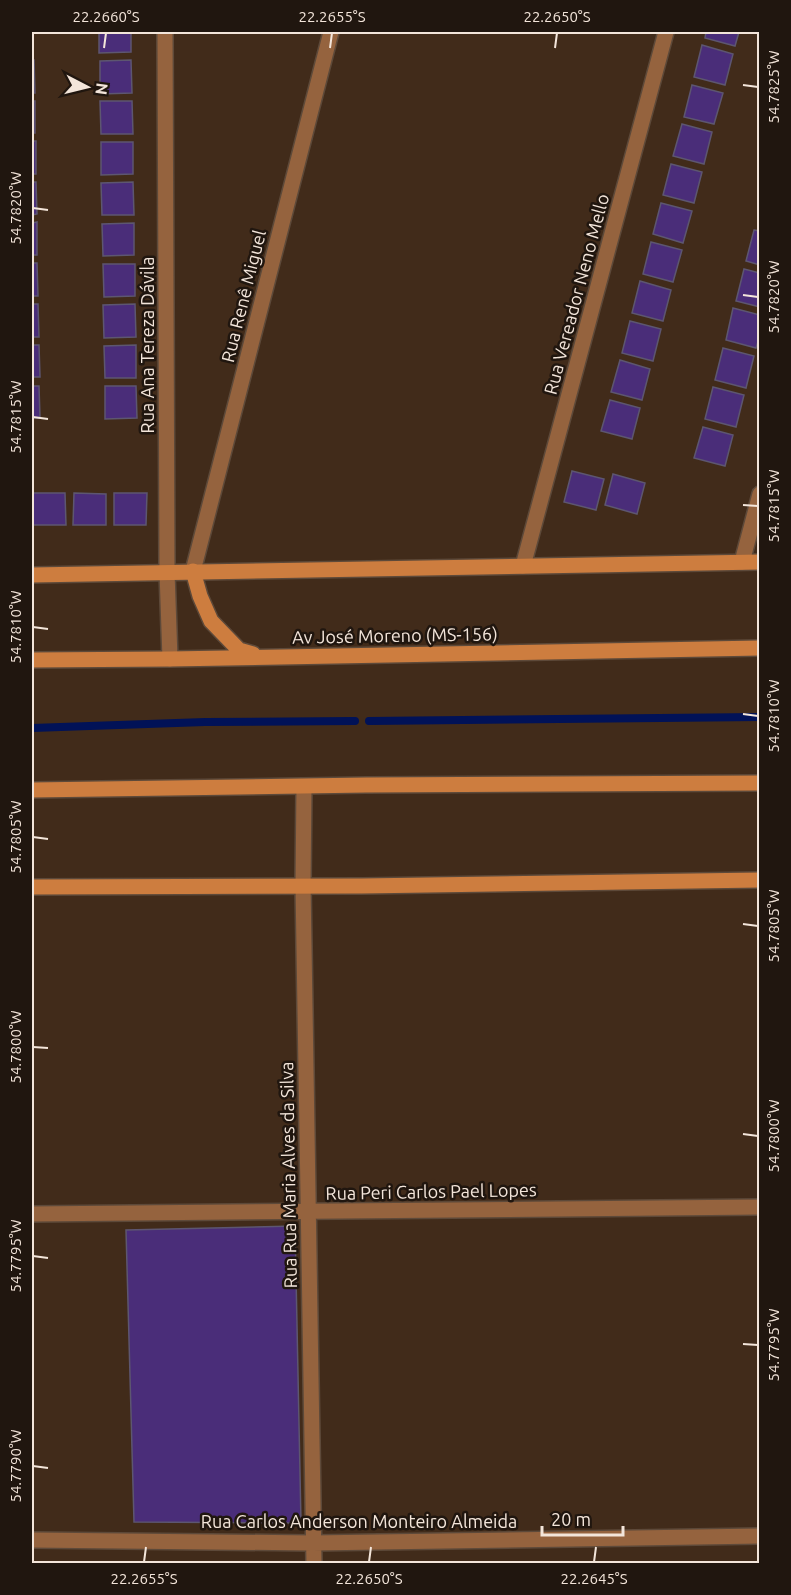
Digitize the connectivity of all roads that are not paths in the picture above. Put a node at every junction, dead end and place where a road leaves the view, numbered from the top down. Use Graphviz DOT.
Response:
graph roads {
  1 [pos="165,32"];
  2 [pos="331,32"];
  3 [pos="666,32"];
  4 [pos="759,494"];
  5 [pos="742,562"];
  6 [pos="759,562"];
  7 [pos="523,566"];
  8 [pos="193,571"];
  9 [pos="167,572"];
  10 [pos="32,575"];
  11 [pos="759,648"];
  12 [pos="264,656"];
  13 [pos="170,659"];
  14 [pos="32,660"];
  15 [pos="759,783"];
  16 [pos="304,787"];
  17 [pos="32,790"];
  18 [pos="759,880"];
  19 [pos="303,885"];
  20 [pos="32,887"];
  21 [pos="759,1207"];
  22 [pos="308,1211"];
  23 [pos="32,1214"];
  24 [pos="759,1536"];
  25 [pos="32,1540"];
  26 [pos="313,1543"];
  27 [pos="314,1563"];
  1 -- 9 [label="street, Rua Ana Tereza Dávila"];
  2 -- 8 [label="street, Rua Renê Miguel"];
  3 -- 7 [label="street, Rua Vereador Neno Mello"];
  4 -- 5 [label="street"];
  5 -- 6 [label="main road"];
  5 -- 7 [label="main road"];
  7 -- 8 [label="main road"];
  8 -- 9 [label="main road"];
  8 -- 12 [label="main road"];
  9 -- 10 [label="main road"];
  9 -- 13 [label="street, Rua Ana Tereza Dávila"];
  11 -- 12 [label="main road, Av José Moreno (MS-156)"];
  12 -- 13 [label="main road, Av José Moreno (MS-156)"];
  13 -- 14 [label="main road, Av José Moreno (MS-156)"];
  15 -- 16 [label="main road"];
  16 -- 17 [label="main road"];
  16 -- 19 [label="street, Rua Rua Maria Alves da Silva"];
  18 -- 19 [label="main road"];
  19 -- 20 [label="main road"];
  19 -- 22 [label="street, Rua Rua Maria Alves da Silva"];
  21 -- 22 [label="street, Rua Peri Carlos Pael Lopes"];
  22 -- 23 [label="street, Rua Peri Carlos Pael Lopes"];
  22 -- 26 [label="street, Rua Rua Maria Alves da Silva"];
  24 -- 26 [label="street, Rua Carlos Anderson Monteiro Almeida"];
  25 -- 26 [label="street, Rua Carlos Anderson Monteiro Almeida"];
  26 -- 27 [label="street, Rua Rua Maria Alves da Silva"];
}
